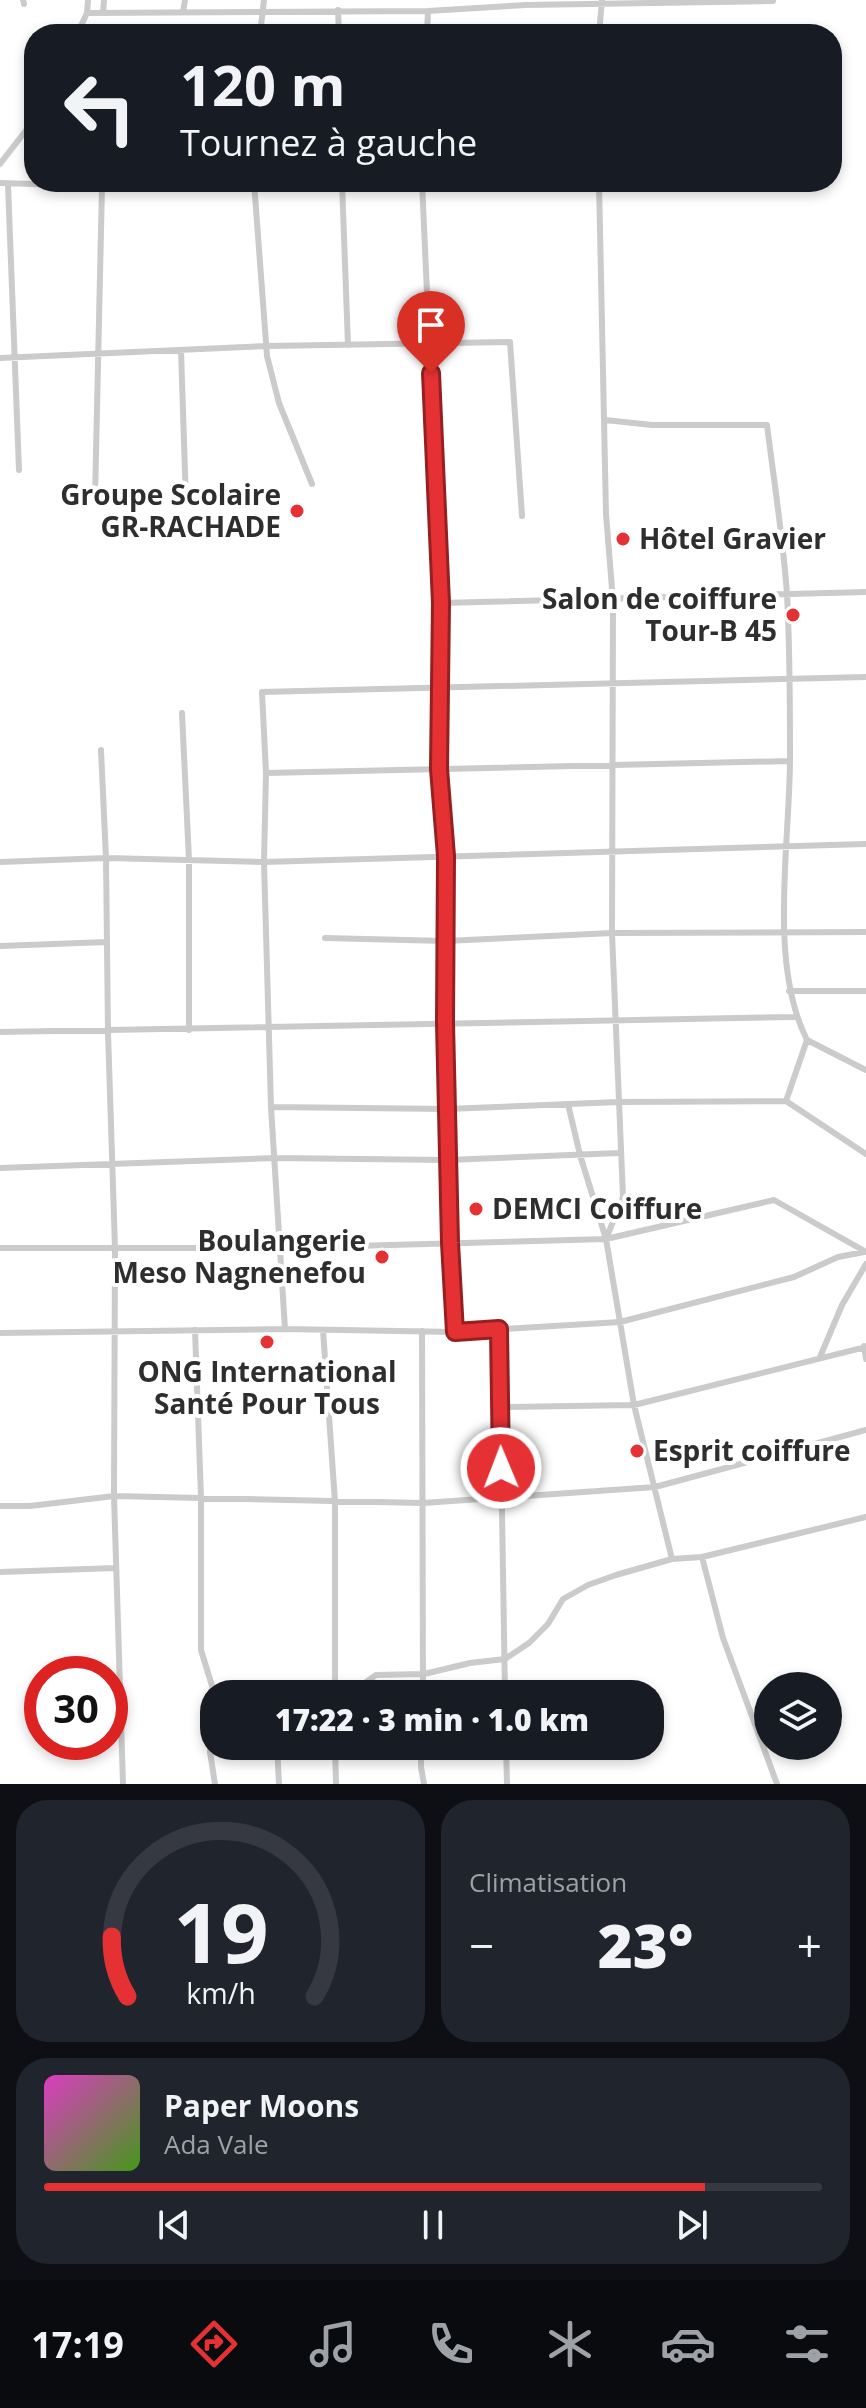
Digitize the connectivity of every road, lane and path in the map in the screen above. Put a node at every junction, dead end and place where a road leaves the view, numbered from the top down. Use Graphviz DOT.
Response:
graph roads {
  1 [pos="88,0"];
  2 [pos="104,0"];
  3 [pos="185,0"];
  4 [pos="264,0"];
  5 [pos="356,0"];
  6 [pos="442,0"];
  7 [pos="691,1"];
  8 [pos="773,1"];
  9 [pos="526,2"];
  10 [pos="601,2"];
  11 [pos="441,9"];
  12 [pos="263,10"];
  13 [pos="338,10"];
  14 [pos="354,10"];
  15 [pos="428,11"];
  16 [pos="183,12"];
  17 [pos="87,13"];
  18 [pos="103,13"];
  19 [pos="82,24"];
  20 [pos="261,24"];
  21 [pos="339,24"];
  22 [pos="427,24"];
  23 [pos="600,24"];
  24 [pos="24,133"];
  25 [pos="0,164"];
  26 [pos="0,183"];
  27 [pos="8,185"];
  28 [pos="24,185"];
  29 [pos="102,192"];
  30 [pos="255,192"];
  31 [pos="342,192"];
  32 [pos="422,192"];
  33 [pos="599,192"];
  34 [pos="429,344"];
  35 [pos="348,345"];
  36 [pos="266,346"];
  37 [pos="181,350"];
  38 [pos="98,354"];
  39 [pos="14,357"];
  40 [pos="0,358"];
  41 [pos="605,420"];
  42 [pos="19,470"];
  43 [pos="312,484"];
  44 [pos="95,499"];
  45 [pos="186,503"];
  46 [pos="522,516"];
  47 [pos="866,592"];
  48 [pos="787,594"];
  49 [pos="613,601"];
  50 [pos="441,603"];
  51 [pos="866,677"];
  52 [pos="789,680"];
  53 [pos="612,684"];
  54 [pos="440,688"];
  55 [pos="182,713"];
  56 [pos="101,750"];
  57 [pos="790,761"];
  58 [pos="611,766"];
  59 [pos="439,769"];
  60 [pos="266,773"];
  61 [pos="866,844"];
  62 [pos="786,848"];
  63 [pos="611,854"];
  64 [pos="446,856"];
  65 [pos="106,858"];
  66 [pos="189,860"];
  67 [pos="0,862"];
  68 [pos="264,862"];
  69 [pos="785,932"];
  70 [pos="866,932"];
  71 [pos="612,933"];
  72 [pos="325,938"];
  73 [pos="445,941"];
  74 [pos="107,942"];
  75 [pos="0,946"];
  76 [pos="789,991"];
  77 [pos="866,991"];
  78 [pos="795,1017"];
  79 [pos="615,1019"];
  80 [pos="445,1023"];
  81 [pos="268,1027"];
  82 [pos="189,1030"];
  83 [pos="0,1032"];
  84 [pos="108,1032"];
  85 [pos="807,1040"];
  86 [pos="866,1070"];
  87 [pos="786,1101"];
  88 [pos="618,1102"];
  89 [pos="568,1104"];
  90 [pos="271,1107"];
  91 [pos="447,1109"];
  92 [pos="620,1153"];
  93 [pos="866,1154"];
  94 [pos="580,1155"];
  95 [pos="274,1158"];
  96 [pos="448,1160"];
  97 [pos="112,1164"];
  98 [pos="0,1168"];
  99 [pos="606,1239"];
  100 [pos="450,1243"];
  101 [pos="0,1248"];
  102 [pos="115,1248"];
  103 [pos="280,1248"];
  104 [pos="865,1252"];
  105 [pos="866,1264"];
  106 [pos="620,1322"];
  107 [pos="285,1329"];
  108 [pos="499,1329"];
  109 [pos="115,1330"];
  110 [pos="195,1330"];
  111 [pos="323,1330"];
  112 [pos="422,1331"];
  113 [pos="455,1332"];
  114 [pos="0,1333"];
  115 [pos="865,1346"];
  116 [pos="820,1357"];
  117 [pos="866,1359"];
  118 [pos="634,1405"];
  119 [pos="500,1407"];
  120 [pos="866,1430"];
  121 [pos="655,1487"];
  122 [pos="114,1496"];
  123 [pos="201,1498"];
  124 [pos="502,1499"];
  125 [pos="335,1502"];
  126 [pos="423,1503"];
  127 [pos="0,1506"];
  128 [pos="866,1517"];
  129 [pos="702,1557"];
  130 [pos="672,1559"];
  131 [pos="116,1568"];
  132 [pos="0,1572"];
  133 [pos="505,1659"];
  134 [pos="424,1674"];
  135 [pos="210,1680"];
  136 [pos="335,1680"];
  137 [pos="369,1680"];
  138 [pos="424,1680"];
  139 [pos="505,1680"];
  140 [pos="211,1760"];
  141 [pos="278,1760"];
  142 [pos="335,1760"];
  143 [pos="422,1760"];
  144 [pos="506,1760"];
  145 [pos="123,1784"];
  146 [pos="215,1784"];
  147 [pos="279,1784"];
  148 [pos="336,1784"];
  149 [pos="424,1784"];
  150 [pos="507,1784"];
  151 [pos="777,1784"];
  1 -- 17 [label="street"];
  2 -- 18 [label="street"];
  3 -- 16 [label="street"];
  4 -- 12 [label="street"];
  5 -- 14 [label="street"];
  6 -- 11 [label="street"];
  7 -- 8 [label="street"];
  7 -- 10 [label="street"];
  9 -- 10 [label="street"];
  9 -- 11 [label="street"];
  10 -- 23 [label="street"];
  11 -- 15 [label="street"];
  12 -- 13 [label="street"];
  12 -- 16 [label="street"];
  12 -- 20 [label="street"];
  13 -- 14 [label="street"];
  13 -- 21 [label="street"];
  14 -- 15 [label="street"];
  15 -- 22 [label="street"];
  16 -- 18 [label="street"];
  17 -- 18 [label="street"];
  17 -- 19 [label="street"];
  24 -- 25 [label="street"];
  26 -- 27 [label="street"];
  27 -- 28 [label="street"];
  27 -- 39 [label="street"];
  29 -- 38 [label="street"];
  30 -- 36 [label="street"];
  31 -- 35 [label="street"];
  32 -- 34 [label="street"];
  33 -- 41 [label="street"];
  34 -- 35 [label="street"];
  34 -- 46 [label="street"];
  34 -- 50 [label="street"];
  35 -- 36 [label="street"];
  36 -- 37 [label="street"];
  36 -- 43 [label="street"];
  37 -- 38 [label="street"];
  37 -- 45 [label="street"];
  38 -- 39 [label="street"];
  38 -- 44 [label="street"];
  39 -- 40 [label="street"];
  39 -- 42 [label="street"];
  41 -- 48 [label="street"];
  41 -- 49 [label="street"];
  47 -- 48 [label="street"];
  48 -- 49 [label="street"];
  48 -- 52 [label="street"];
  49 -- 50 [label="street"];
  49 -- 53 [label="street"];
  50 -- 54 [label="street"];
  51 -- 52 [label="street"];
  52 -- 53 [label="street"];
  52 -- 57 [label="street"];
  53 -- 54 [label="street"];
  53 -- 58 [label="street"];
  54 -- 59 [label="street"];
  54 -- 60 [label="street"];
  55 -- 66 [label="street"];
  56 -- 65 [label="street"];
  57 -- 58 [label="street"];
  57 -- 62 [label="street"];
  58 -- 59 [label="street"];
  58 -- 63 [label="street"];
  59 -- 60 [label="street"];
  59 -- 64 [label="street"];
  60 -- 68 [label="street"];
  61 -- 62 [label="street"];
  62 -- 63 [label="street"];
  62 -- 69 [label="street"];
  63 -- 64 [label="street"];
  63 -- 71 [label="street"];
  64 -- 68 [label="street"];
  64 -- 73 [label="street"];
  65 -- 66 [label="street"];
  65 -- 67 [label="street"];
  65 -- 74 [label="street"];
  66 -- 68 [label="street"];
  66 -- 82 [label="street"];
  68 -- 81 [label="street"];
  69 -- 70 [label="street"];
  69 -- 71 [label="street"];
  69 -- 76 [label="street"];
  71 -- 73 [label="street"];
  71 -- 79 [label="street"];
  72 -- 73 [label="street"];
  73 -- 80 [label="street"];
  74 -- 75 [label="street"];
  74 -- 84 [label="street"];
  76 -- 77 [label="street"];
  76 -- 78 [label="street"];
  78 -- 79 [label="street"];
  78 -- 85 [label="street"];
  79 -- 80 [label="street"];
  79 -- 88 [label="street"];
  80 -- 81 [label="street"];
  80 -- 91 [label="street"];
  81 -- 82 [label="street"];
  81 -- 90 [label="street"];
  82 -- 84 [label="street"];
  83 -- 84 [label="street"];
  84 -- 97 [label="street"];
  85 -- 86 [label="street"];
  85 -- 87 [label="street"];
  87 -- 88 [label="street"];
  87 -- 93 [label="street"];
  88 -- 89 [label="street"];
  88 -- 92 [label="street"];
  89 -- 91 [label="street"];
  89 -- 94 [label="street"];
  90 -- 91 [label="street"];
  90 -- 95 [label="street"];
  91 -- 96 [label="street"];
  92 -- 94 [label="street"];
  92 -- 99 [label="street"];
  94 -- 96 [label="street"];
  94 -- 99 [label="street"];
  95 -- 96 [label="street"];
  95 -- 97 [label="street"];
  95 -- 103 [label="street"];
  96 -- 100 [label="street"];
  97 -- 98 [label="street"];
  97 -- 102 [label="street"];
  99 -- 100 [label="street"];
  99 -- 104 [label="street"];
  99 -- 106 [label="street"];
  100 -- 103 [label="street"];
  100 -- 113 [label="street"];
  101 -- 102 [label="street"];
  102 -- 103 [label="street"];
  102 -- 109 [label="street"];
  103 -- 107 [label="street"];
  104 -- 106 [label="street"];
  105 -- 116 [label="street"];
  106 -- 108 [label="street"];
  106 -- 118 [label="street"];
  107 -- 110 [label="street"];
  107 -- 111 [label="street"];
  108 -- 113 [label="street"];
  108 -- 119 [label="street"];
  109 -- 110 [label="street"];
  109 -- 114 [label="street"];
  109 -- 122 [label="street"];
  110 -- 123 [label="street"];
  111 -- 112 [label="street"];
  111 -- 125 [label="street"];
  112 -- 113 [label="street"];
  112 -- 126 [label="street"];
  115 -- 116 [label="street"];
  115 -- 117 [label="street"];
  116 -- 118 [label="street"];
  118 -- 119 [label="street"];
  118 -- 121 [label="street"];
  119 -- 124 [label="street"];
  120 -- 121 [label="street"];
  121 -- 124 [label="street"];
  121 -- 130 [label="street"];
  122 -- 123 [label="street"];
  122 -- 127 [label="street"];
  122 -- 131 [label="street"];
  123 -- 125 [label="street"];
  123 -- 135 [label="street"];
  124 -- 126 [label="street"];
  124 -- 133 [label="street"];
  125 -- 126 [label="street"];
  125 -- 136 [label="street"];
  126 -- 134 [label="street"];
  128 -- 129 [label="street"];
  129 -- 130 [label="street"];
  129 -- 151 [label="street"];
  130 -- 133 [label="street"];
  131 -- 132 [label="street"];
  131 -- 145 [label="street"];
  133 -- 134 [label="street"];
  133 -- 139 [label="street"];
  134 -- 137 [label="street"];
  134 -- 138 [label="street"];
  140 -- 146 [label="street"];
  141 -- 147 [label="street"];
  142 -- 148 [label="street"];
  143 -- 149 [label="street"];
  144 -- 150 [label="street"];
}
